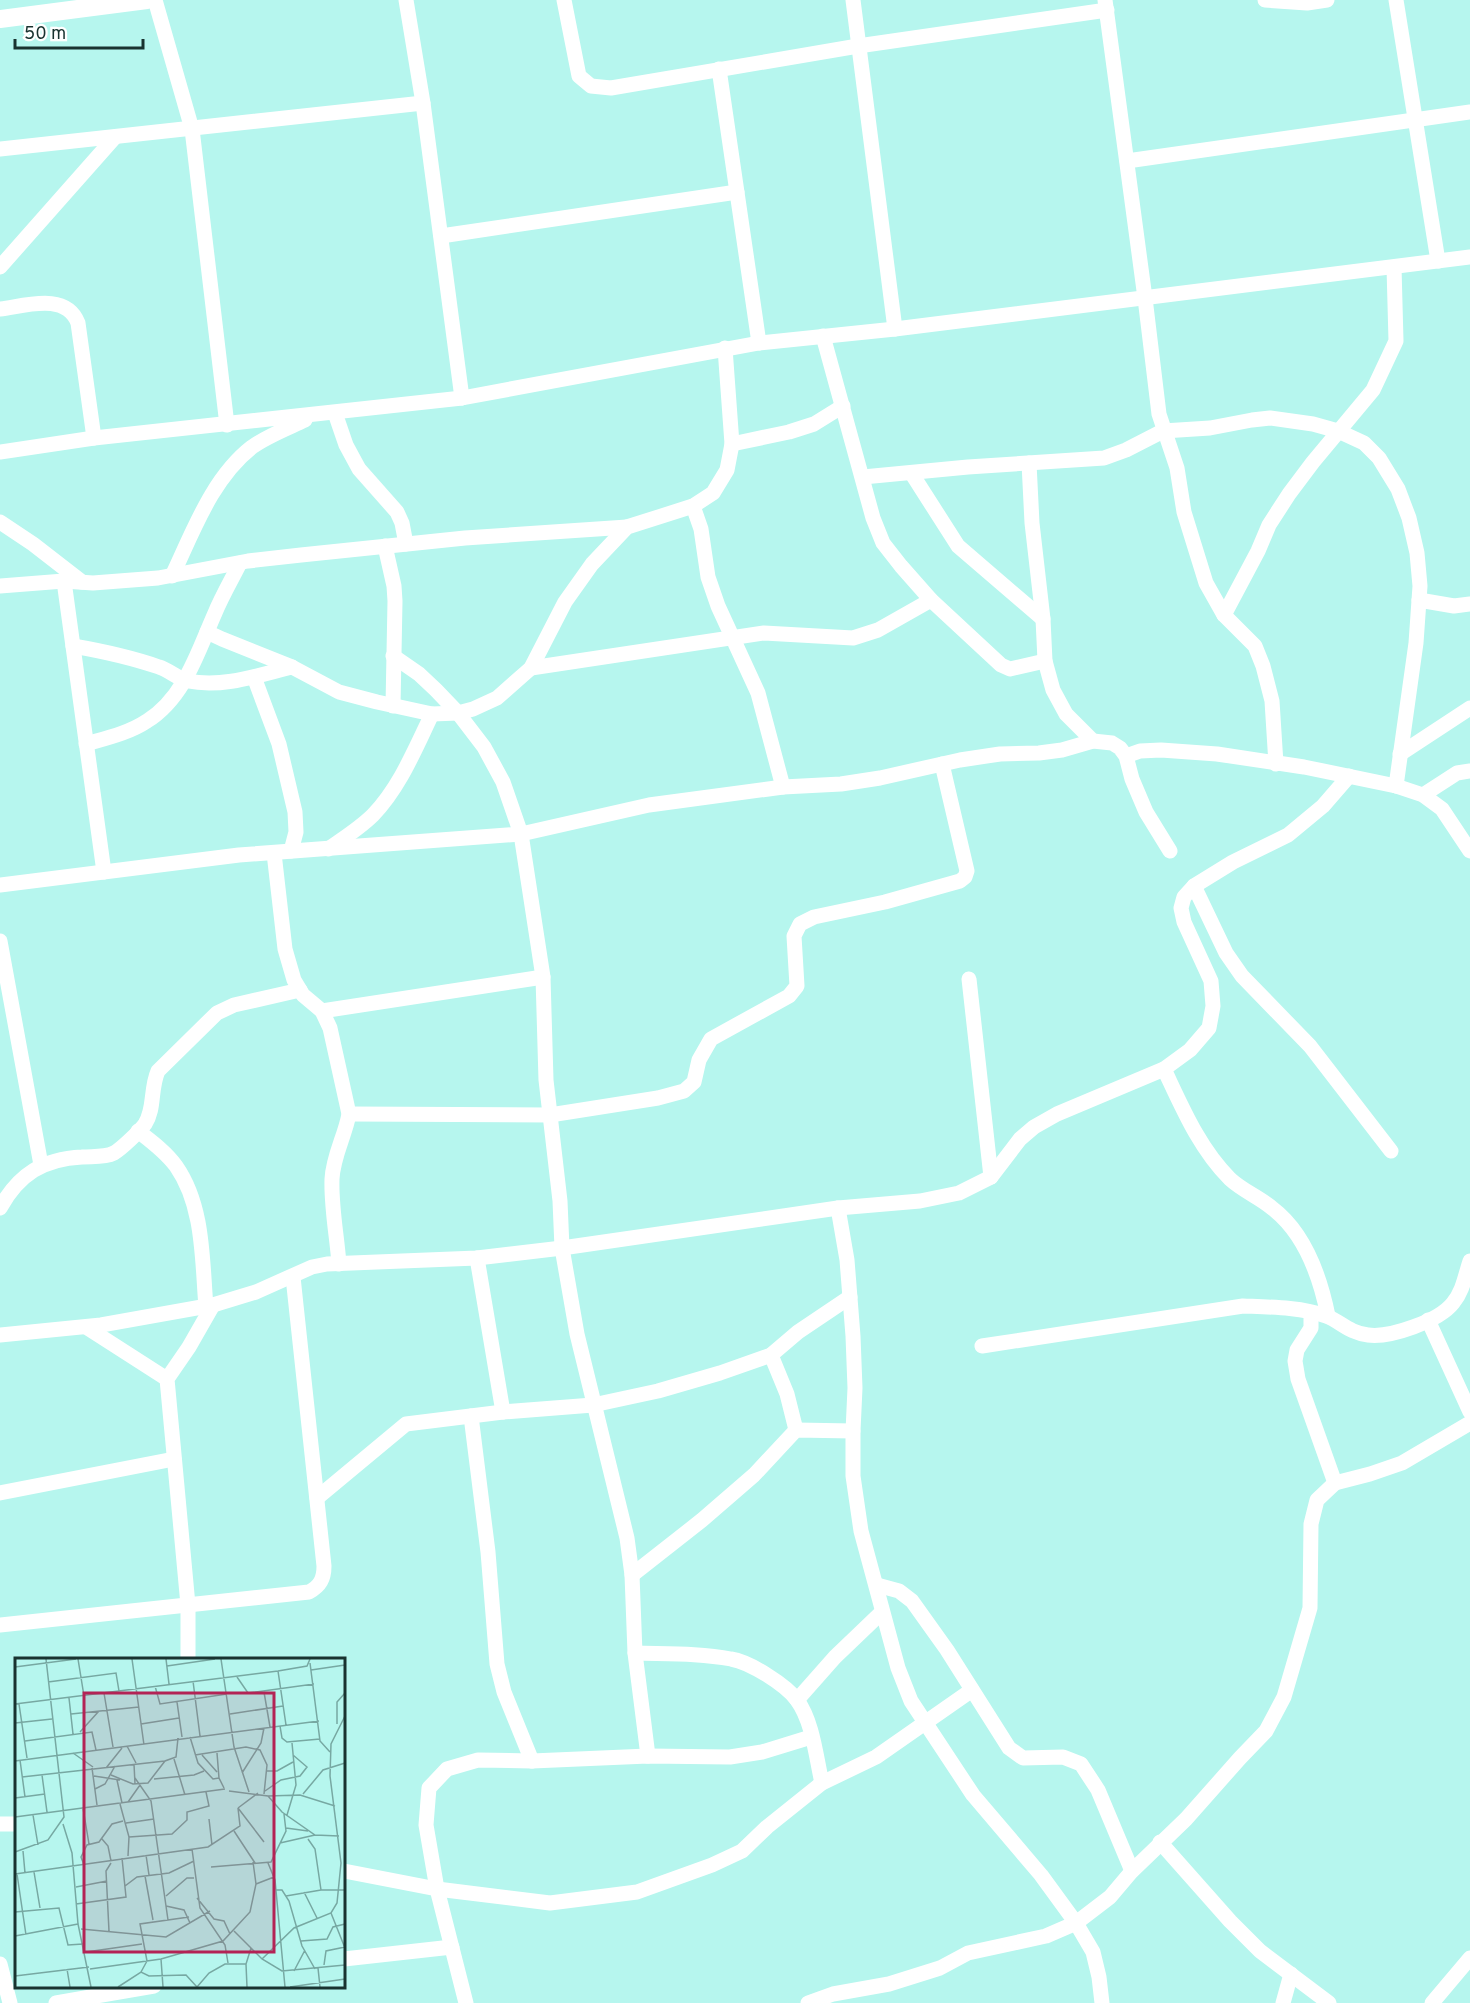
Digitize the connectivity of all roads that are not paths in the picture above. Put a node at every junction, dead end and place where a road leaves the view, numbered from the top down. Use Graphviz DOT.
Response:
graph roads {
  1 [pos="147,0"];
  2 [pos="155,0"];
  3 [pos="406,0"];
  4 [pos="564,0"];
  5 [pos="853,0"];
  6 [pos="1265,0"];
  7 [pos="1327,0"];
  8 [pos="1396,0"];
  9 [pos="1106,5"];
  10 [pos="0,19"];
  11 [pos="858,46"];
  12 [pos="719,69"];
  13 [pos="423,103"];
  14 [pos="1470,112"];
  15 [pos="1414,120"];
  16 [pos="192,129"];
  17 [pos="115,137"];
  18 [pos="0,149"];
  19 [pos="1127,161"];
  20 [pos="737,192"];
  21 [pos="441,236"];
  22 [pos="1470,257"];
  23 [pos="1438,261"];
  24 [pos="0,267"];
  25 [pos="1394,267"];
  26 [pos="1145,298"];
  27 [pos="0,309"];
  28 [pos="895,329"];
  29 [pos="823,336"];
  30 [pos="759,343"];
  31 [pos="725,348"];
  32 [pos="462,398"];
  33 [pos="843,406"];
  34 [pos="335,413"];
  35 [pos="314,415"];
  36 [pos="227,425"];
  37 [pos="1163,431"];
  38 [pos="1338,431"];
  39 [pos="94,438"];
  40 [pos="732,444"];
  41 [pos="0,452"];
  42 [pos="1029,463"];
  43 [pos="912,474"];
  44 [pos="863,477"];
  45 [pos="693,506"];
  46 [pos="0,522"];
  47 [pos="627,527"];
  48 [pos="406,544"];
  49 [pos="386,546"];
  50 [pos="240,563"];
  51 [pos="172,576"];
  52 [pos="64,581"];
  53 [pos="82,582"];
  54 [pos="0,586"];
  55 [pos="932,600"];
  56 [pos="1419,600"];
  57 [pos="1470,604"];
  58 [pos="1224,615"];
  59 [pos="1043,619"];
  60 [pos="207,632"];
  61 [pos="735,639"];
  62 [pos="73,646"];
  63 [pos="393,656"];
  64 [pos="1045,661"];
  65 [pos="292,667"];
  66 [pos="531,668"];
  67 [pos="254,676"];
  68 [pos="185,681"];
  69 [pos="393,706"];
  70 [pos="1470,708"];
  71 [pos="458,713"];
  72 [pos="432,714"];
  73 [pos="1093,741"];
  74 [pos="86,744"];
  75 [pos="1400,754"];
  76 [pos="1126,756"];
  77 [pos="942,764"];
  78 [pos="1276,764"];
  79 [pos="1470,771"];
  80 [pos="1349,776"];
  81 [pos="1396,786"];
  82 [pos="783,787"];
  83 [pos="1423,795"];
  84 [pos="521,834"];
  85 [pos="328,849"];
  86 [pos="1170,851"];
  87 [pos="1470,851"];
  88 [pos="291,852"];
  89 [pos="274,853"];
  90 [pos="104,872"];
  91 [pos="0,885"];
  92 [pos="1194,886"];
  93 [pos="0,941"];
  94 [pos="543,977"];
  95 [pos="969,979"];
  96 [pos="300,990"];
  97 [pos="322,1011"];
  98 [pos="1164,1069"];
  99 [pos="349,1114"];
  100 [pos="550,1115"];
  101 [pos="138,1131"];
  102 [pos="1391,1151"];
  103 [pos="41,1165"];
  104 [pos="991,1177"];
  105 [pos="0,1208"];
  106 [pos="838,1208"];
  107 [pos="562,1248"];
  108 [pos="477,1258"];
  109 [pos="1470,1261"];
  110 [pos="339,1264"];
  111 [pos="293,1277"];
  112 [pos="850,1297"];
  113 [pos="209,1306"];
  114 [pos="1311,1313"];
  115 [pos="1328,1316"];
  116 [pos="1428,1320"];
  117 [pos="86,1327"];
  118 [pos="0,1335"];
  119 [pos="982,1346"];
  120 [pos="771,1355"];
  121 [pos="166,1379"];
  122 [pos="593,1405"];
  123 [pos="503,1412"];
  124 [pos="1470,1412"];
  125 [pos="471,1416"];
  126 [pos="1470,1423"];
  127 [pos="796,1430"];
  128 [pos="853,1431"];
  129 [pos="174,1460"];
  130 [pos="1335,1483"];
  131 [pos="0,1493"];
  132 [pos="317,1498"];
  133 [pos="632,1575"];
  134 [pos="877,1586"];
  135 [pos="188,1605"];
  136 [pos="882,1612"];
  137 [pos="0,1625"];
  138 [pos="635,1653"];
  139 [pos="188,1658"];
  140 [pos="972,1690"];
  141 [pos="797,1700"];
  142 [pos="926,1723"];
  143 [pos="811,1737"];
  144 [pos="648,1756"];
  145 [pos="532,1761"];
  146 [pos="822,1783"];
  147 [pos="1160,1842"];
  148 [pos="345,1871"];
  149 [pos="1132,1871"];
  150 [pos="437,1889"];
  151 [pos="1076,1923"];
  152 [pos="452,1947"];
  153 [pos="1470,1958"];
  154 [pos="345,1959"];
  155 [pos="0,1964"];
  156 [pos="1291,1974"];
  157 [pos="142,1988"];
  158 [pos="10,2003"];
  159 [pos="56,2003"];
  160 [pos="466,2003"];
  161 [pos="808,2003"];
  162 [pos="1102,2003"];
  163 [pos="1283,2003"];
  164 [pos="1329,2003"];
  165 [pos="1432,2003"];
  1 -- 10 [label="street"];
  2 -- 16 [label="street"];
  3 -- 13 [label="street"];
  4 -- 12 [label="street"];
  5 -- 11 [label="street"];
  6 -- 7 [label="street"];
  8 -- 15 [label="street"];
  9 -- 11 [label="street"];
  9 -- 19 [label="street"];
  11 -- 12 [label="street"];
  11 -- 28 [label="street"];
  12 -- 20 [label="street"];
  13 -- 16 [label="street"];
  13 -- 21 [label="street"];
  14 -- 15 [label="street"];
  15 -- 19 [label="street"];
  15 -- 23 [label="street"];
  16 -- 17 [label="street"];
  16 -- 36 [label="street"];
  17 -- 18 [label="street"];
  17 -- 24 [label="street"];
  19 -- 26 [label="street"];
  20 -- 21 [label="street"];
  20 -- 30 [label="street"];
  21 -- 32 [label="street"];
  22 -- 23 [label="street"];
  23 -- 25 [label="street"];
  25 -- 26 [label="street"];
  25 -- 38 [label="street"];
  26 -- 28 [label="street"];
  26 -- 37 [label="street"];
  27 -- 39 [label="street"];
  28 -- 29 [label="street"];
  29 -- 30 [label="street"];
  29 -- 33 [label="street"];
  30 -- 31 [label="street"];
  31 -- 32 [label="street"];
  31 -- 40 [label="street"];
  32 -- 34 [label="street"];
  33 -- 40 [label="street"];
  33 -- 44 [label="street"];
  34 -- 35 [label="street"];
  34 -- 48 [label="street"];
  35 -- 36 [label="street"];
  35 -- 51 [label="street"];
  36 -- 39 [label="street"];
  37 -- 38 [label="street"];
  37 -- 42 [label="street"];
  37 -- 58 [label="street"];
  38 -- 56 [label="street"];
  38 -- 58 [label="street"];
  39 -- 41 [label="street"];
  40 -- 45 [label="street"];
  42 -- 43 [label="street"];
  42 -- 59 [label="street"];
  43 -- 44 [label="street"];
  43 -- 59 [label="street"];
  44 -- 55 [label="street"];
  45 -- 47 [label="street"];
  45 -- 61 [label="street"];
  46 -- 53 [label="street"];
  47 -- 48 [label="street"];
  47 -- 66 [label="street"];
  48 -- 49 [label="street"];
  49 -- 50 [label="street"];
  49 -- 63 [label="street"];
  50 -- 51 [label="street"];
  50 -- 60 [label="street"];
  51 -- 53 [label="street"];
  52 -- 53 [label="street"];
  52 -- 54 [label="street"];
  52 -- 62 [label="street"];
  55 -- 61 [label="street"];
  55 -- 64 [label="street"];
  56 -- 57 [label="street"];
  56 -- 75 [label="street"];
  58 -- 78 [label="street"];
  59 -- 64 [label="street"];
  60 -- 65 [label="street"];
  60 -- 68 [label="street"];
  61 -- 66 [label="street"];
  61 -- 82 [label="street"];
  62 -- 68 [label="street"];
  62 -- 74 [label="street"];
  63 -- 69 [label="street"];
  63 -- 71 [label="street"];
  64 -- 73 [label="street"];
  65 -- 67 [label="street"];
  65 -- 69 [label="street"];
  66 -- 71 [label="street"];
  67 -- 68 [label="street"];
  67 -- 88 [label="street"];
  68 -- 74 [label="street"];
  69 -- 72 [label="street"];
  70 -- 75 [label="street"];
  71 -- 72 [label="street"];
  71 -- 84 [label="street"];
  72 -- 85 [label="street"];
  73 -- 76 [label="street"];
  73 -- 77 [label="street"];
  74 -- 90 [label="street"];
  75 -- 81 [label="street"];
  76 -- 78 [label="street"];
  76 -- 86 [label="street"];
  77 -- 82 [label="street"];
  77 -- 100 [label="street"];
  78 -- 80 [label="street"];
  79 -- 83 [label="street"];
  80 -- 81 [label="street"];
  80 -- 92 [label="street"];
  81 -- 83 [label="street"];
  82 -- 84 [label="street"];
  83 -- 87 [label="street"];
  84 -- 85 [label="street"];
  84 -- 94 [label="street"];
  85 -- 88 [label="street"];
  88 -- 89 [label="street"];
  89 -- 90 [label="street"];
  89 -- 96 [label="street"];
  90 -- 91 [label="street"];
  92 -- 98 [label="street"];
  92 -- 102 [label="street"];
  93 -- 103 [label="street"];
  94 -- 97 [label="street"];
  94 -- 100 [label="street"];
  95 -- 104 [label="street"];
  96 -- 97 [label="street"];
  96 -- 101 [label="street"];
  97 -- 99 [label="street"];
  98 -- 104 [label="street"];
  98 -- 115 [label="street"];
  99 -- 100 [label="street"];
  99 -- 110 [label="street"];
  100 -- 107 [label="street"];
  101 -- 103 [label="street"];
  101 -- 113 [label="street"];
  103 -- 105 [label="street"];
  104 -- 106 [label="street"];
  106 -- 107 [label="street"];
  106 -- 112 [label="street"];
  107 -- 108 [label="street"];
  107 -- 122 [label="street"];
  108 -- 110 [label="street"];
  108 -- 123 [label="street"];
  109 -- 116 [label="street"];
  110 -- 111 [label="street"];
  111 -- 113 [label="street"];
  111 -- 132 [label="street"];
  112 -- 120 [label="street"];
  112 -- 128 [label="street"];
  113 -- 117 [label="street"];
  113 -- 121 [label="street"];
  114 -- 115 [label="street"];
  114 -- 119 [label="street"];
  114 -- 130 [label="street"];
  115 -- 116 [label="street"];
  116 -- 124 [label="street"];
  117 -- 118 [label="street"];
  117 -- 121 [label="street"];
  120 -- 122 [label="street"];
  120 -- 127 [label="street"];
  121 -- 129 [label="street"];
  122 -- 123 [label="street"];
  122 -- 133 [label="street"];
  123 -- 125 [label="street"];
  125 -- 132 [label="street"];
  125 -- 145 [label="street"];
  126 -- 130 [label="street"];
  127 -- 128 [label="street"];
  127 -- 133 [label="street"];
  128 -- 134 [label="street"];
  129 -- 131 [label="street"];
  129 -- 135 [label="street"];
  130 -- 147 [label="street"];
  132 -- 135 [label="street"];
  133 -- 138 [label="street"];
  134 -- 136 [label="street"];
  134 -- 140 [label="street"];
  135 -- 137 [label="street"];
  135 -- 139 [label="street"];
  136 -- 141 [label="street"];
  136 -- 142 [label="street"];
  138 -- 141 [label="street"];
  138 -- 144 [label="street"];
  140 -- 142 [label="street"];
  140 -- 149 [label="street"];
  141 -- 143 [label="street"];
  142 -- 146 [label="street"];
  142 -- 151 [label="street"];
  143 -- 144 [label="street"];
  143 -- 146 [label="street"];
  144 -- 145 [label="street"];
  145 -- 150 [label="street"];
  146 -- 150 [label="street"];
  147 -- 149 [label="street"];
  147 -- 156 [label="street"];
  148 -- 150 [label="street"];
  149 -- 151 [label="street"];
  150 -- 152 [label="street"];
  151 -- 161 [label="street"];
  151 -- 162 [label="street"];
  152 -- 154 [label="street"];
  152 -- 160 [label="street"];
  153 -- 165 [label="street"];
  155 -- 158 [label="street"];
  156 -- 163 [label="street"];
  156 -- 164 [label="street"];
  157 -- 159 [label="street"];
}
